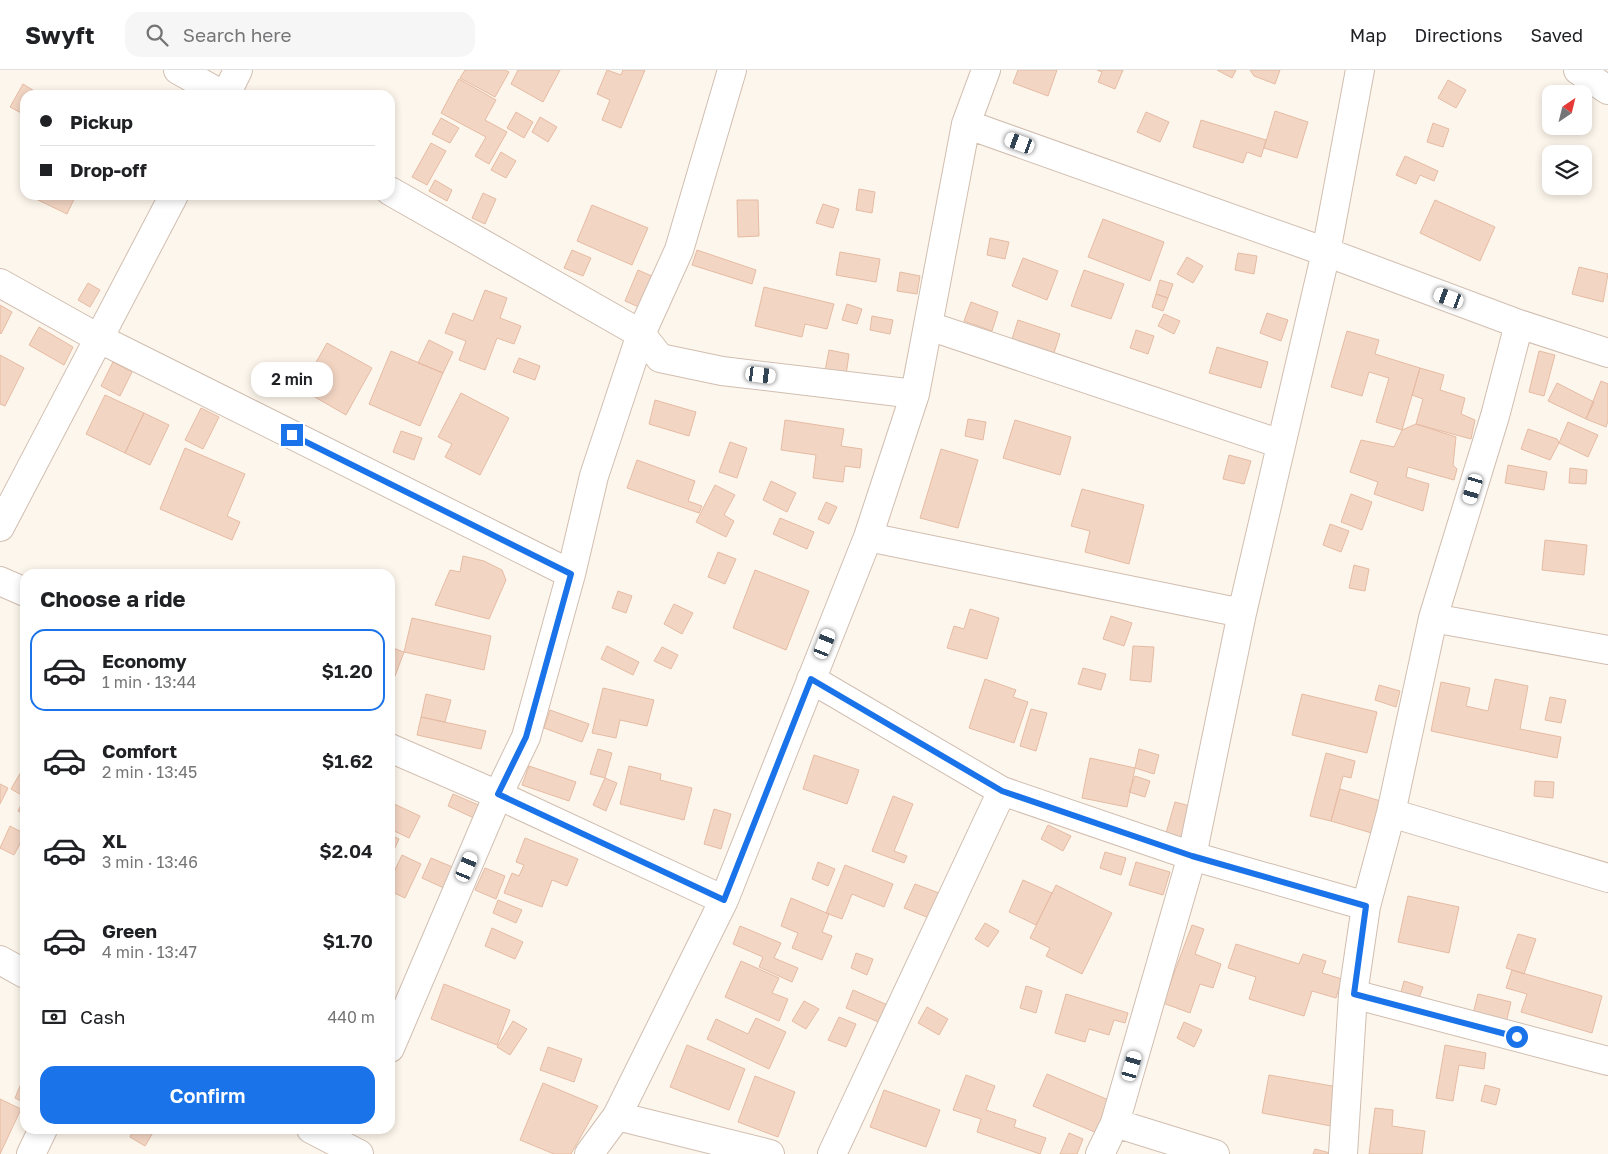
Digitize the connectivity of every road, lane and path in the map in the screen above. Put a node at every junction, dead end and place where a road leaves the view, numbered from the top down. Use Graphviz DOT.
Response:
graph roads {
  1 [pos="178,70"];
  2 [pos="238,70"];
  3 [pos="986,70"];
  4 [pos="1360,70"];
  5 [pos="1578,70"];
  6 [pos="722,74"];
  7 [pos="216,90"];
  8 [pos="228,90"];
  9 [pos="1608,90"];
  10 [pos="966,124"];
  11 [pos="395,194"];
  12 [pos="171,200"];
  13 [pos="1326,252"];
  14 [pos="0,282"];
  15 [pos="1519,324"];
  16 [pos="929,326"];
  17 [pos="640,334"];
  18 [pos="100,339"];
  19 [pos="1608,352"];
  20 [pos="915,394"];
  21 [pos="1281,444"];
  22 [pos="0,527"];
  23 [pos="868,537"];
  24 [pos="571,574"];
  25 [pos="0,581"];
  26 [pos="20,590"];
  27 [pos="1242,612"];
  28 [pos="1433,618"];
  29 [pos="1608,650"];
  30 [pos="811,679"];
  31 [pos="395,750"];
  32 [pos="1002,791"];
  33 [pos="498,794"];
  34 [pos="1391,813"];
  35 [pos="1192,856"];
  36 [pos="1608,878"];
  37 [pos="724,900"];
  38 [pos="1366,906"];
  39 [pos="0,960"];
  40 [pos="20,971"];
  41 [pos="1354,994"];
  42 [pos="395,1036"];
  43 [pos="1608,1061"];
  44 [pos="617,1116"];
  45 [pos="1115,1124"];
  46 [pos="40,1134"];
  47 [pos="327,1134"];
  48 [pos="354,1143"];
  49 [pos="30,1154"];
  50 [pos="589,1154"];
  51 [pos="770,1154"];
  52 [pos="832,1154"];
  53 [pos="1100,1154"];
  54 [pos="1215,1154"];
  55 [pos="1342,1154"];
  1 -- 7 [label="street"];
  2 -- 8 [label="street"];
  3 -- 10 [label="street"];
  4 -- 13 [label="street"];
  5 -- 9 [label="street"];
  6 -- 17 [label="street"];
  10 -- 13 [label="street"];
  10 -- 16 [label="street"];
  11 -- 17 [label="street"];
  12 -- 18 [label="street"];
  13 -- 15 [label="street"];
  13 -- 21 [label="street"];
  14 -- 18 [label="street"];
  15 -- 19 [label="street"];
  15 -- 28 [label="street"];
  16 -- 20 [label="street"];
  16 -- 21 [label="street"];
  17 -- 20 [label="street"];
  17 -- 24 [label="street"];
  18 -- 22 [label="street"];
  18 -- 24 [label="street"];
  20 -- 23 [label="street"];
  21 -- 27 [label="street"];
  23 -- 27 [label="street"];
  23 -- 30 [label="street"];
  24 -- 33 [label="street"];
  25 -- 26 [label="street"];
  27 -- 35 [label="street"];
  28 -- 29 [label="street"];
  28 -- 34 [label="street"];
  30 -- 32 [label="street"];
  30 -- 37 [label="street"];
  31 -- 33 [label="street"];
  32 -- 35 [label="street"];
  32 -- 52 [label="street"];
  33 -- 37 [label="street"];
  33 -- 42 [label="street"];
  34 -- 36 [label="street"];
  34 -- 38 [label="street"];
  35 -- 38 [label="street"];
  35 -- 45 [label="street"];
  37 -- 44 [label="street"];
  38 -- 41 [label="street"];
  39 -- 40 [label="street"];
  41 -- 43 [label="street"];
  41 -- 55 [label="street"];
  44 -- 50 [label="street"];
  44 -- 51 [label="street"];
  45 -- 53 [label="street"];
  45 -- 54 [label="street"];
  46 -- 49 [label="street"];
  47 -- 48 [label="street"];
}
